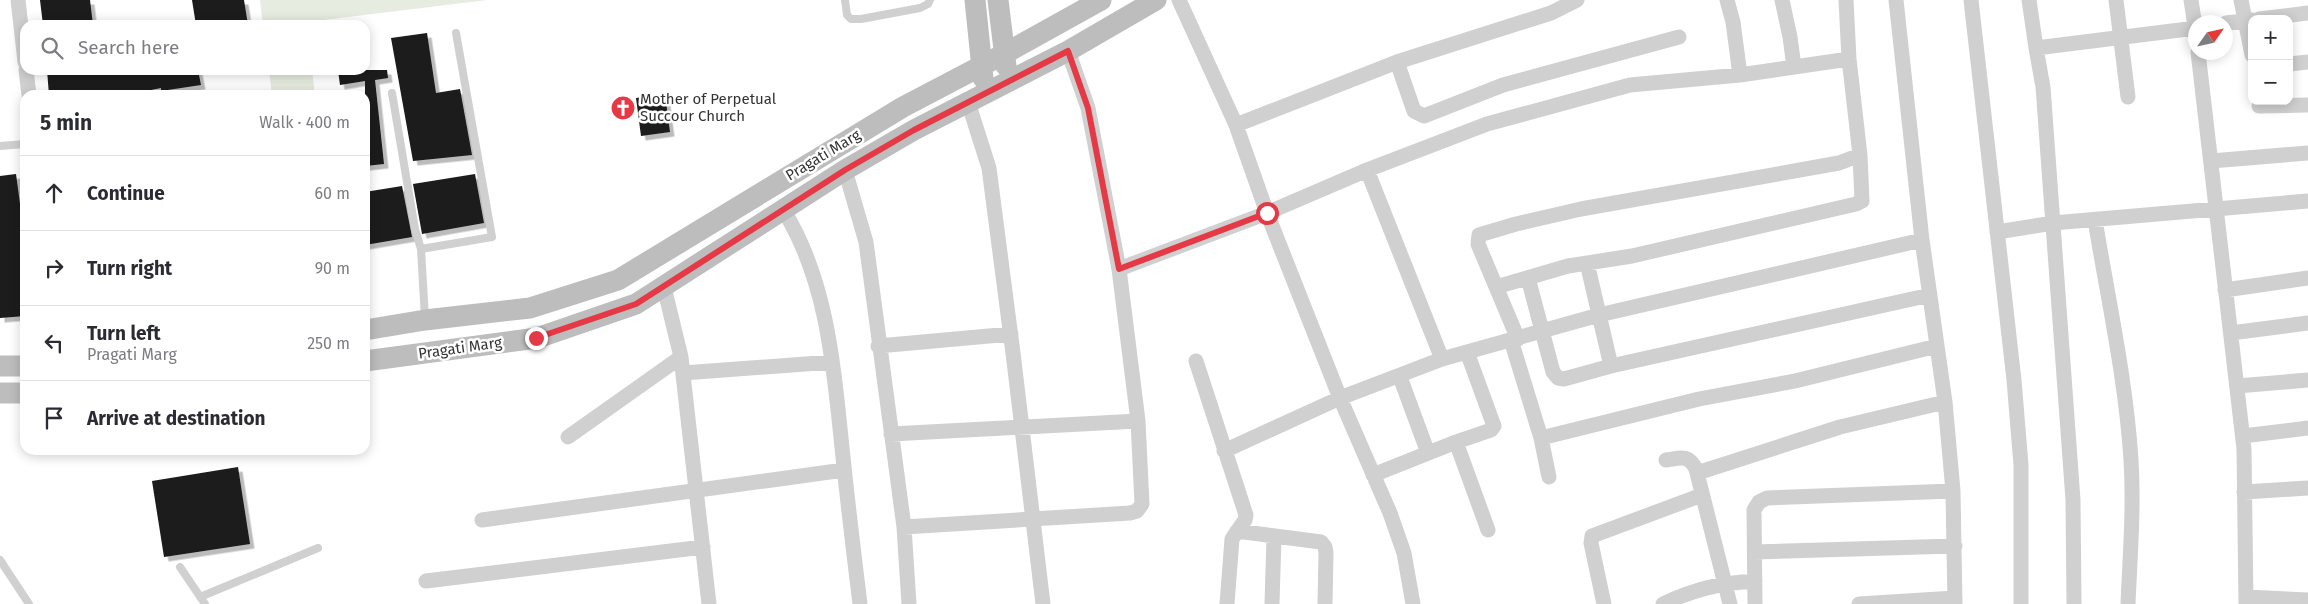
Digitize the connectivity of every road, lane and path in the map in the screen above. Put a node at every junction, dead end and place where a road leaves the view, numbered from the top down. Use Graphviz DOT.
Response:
graph roads {
  1 [pos="18,0"];
  2 [pos="845,0"];
  3 [pos="930,0"];
  4 [pos="975,0"];
  5 [pos="998,0"];
  6 [pos="1101,0"];
  7 [pos="1156,0"];
  8 [pos="1179,0"];
  9 [pos="1577,0"];
  10 [pos="1727,0"];
  11 [pos="1782,0"];
  12 [pos="1846,0"];
  13 [pos="1896,0"];
  14 [pos="1971,0"];
  15 [pos="2029,0"];
  16 [pos="2116,0"];
  17 [pos="2191,0"];
  18 [pos="2241,0"];
  19 [pos="2308,13"];
  20 [pos="2193,15"];
  21 [pos="2292,15"];
  22 [pos="20,20"];
  23 [pos="2248,20"];
  24 [pos="2233,23"];
  25 [pos="2188,29"];
  26 [pos="456,33"];
  27 [pos="1680,37"];
  28 [pos="2122,38"];
  29 [pos="2036,48"];
  30 [pos="1068,51"];
  31 [pos="1004,54"];
  32 [pos="1849,60"];
  33 [pos="2199,60"];
  34 [pos="1397,62"];
  35 [pos="2308,62"];
  36 [pos="2293,64"];
  37 [pos="982,66"];
  38 [pos="1794,67"];
  39 [pos="27,75"];
  40 [pos="1740,75"];
  41 [pos="1008,82"];
  42 [pos="28,90"];
  43 [pos="392,93"];
  44 [pos="2128,97"];
  45 [pos="977,98"];
  46 [pos="2308,105"];
  47 [pos="2259,106"];
  48 [pos="1236,125"];
  49 [pos="20,144"];
  50 [pos="0,146"];
  51 [pos="2308,153"];
  52 [pos="1860,155"];
  53 [pos="2210,161"];
  54 [pos="845,170"];
  55 [pos="1367,170"];
  56 [pos="2308,201"];
  57 [pos="2216,207"];
  58 [pos="784,212"];
  59 [pos="1267,213"];
  60 [pos="2095,220"];
  61 [pos="2053,222"];
  62 [pos="1997,232"];
  63 [pos="1922,240"];
  64 [pos="421,249"];
  65 [pos="1587,263"];
  66 [pos="1119,269"];
  67 [pos="1528,278"];
  68 [pos="2308,278"];
  69 [pos="664,287"];
  70 [pos="1496,287"];
  71 [pos="2226,290"];
  72 [pos="1930,295"];
  73 [pos="1599,315"];
  74 [pos="425,320"];
  75 [pos="2308,323"];
  76 [pos="370,329"];
  77 [pos="1543,332"];
  78 [pos="2231,333"];
  79 [pos="1011,334"];
  80 [pos="1514,339"];
  81 [pos="878,346"];
  82 [pos="1937,346"];
  83 [pos="1467,352"];
  84 [pos="681,356"];
  85 [pos="1442,359"];
  86 [pos="370,360"];
  87 [pos="1196,361"];
  88 [pos="832,362"];
  89 [pos="0,366"];
  90 [pos="20,366"];
  91 [pos="1610,366"];
  92 [pos="683,373"];
  93 [pos="1400,377"];
  94 [pos="2308,380"];
  95 [pos="2237,386"];
  96 [pos="20,393"];
  97 [pos="0,394"];
  98 [pos="1340,398"];
  99 [pos="1945,402"];
  100 [pos="1138,421"];
  101 [pos="1022,427"];
  102 [pos="2308,428"];
  103 [pos="891,434"];
  104 [pos="2243,436"];
  105 [pos="568,437"];
  106 [pos="1540,438"];
  107 [pos="1456,442"];
  108 [pos="1224,451"];
  109 [pos="1428,453"];
  110 [pos="1666,460"];
  111 [pos="844,470"];
  112 [pos="1697,473"];
  113 [pos="1373,474"];
  114 [pos="1549,477"];
  115 [pos="2308,488"];
  116 [pos="695,490"];
  117 [pos="1953,491"];
  118 [pos="2244,492"];
  119 [pos="1702,495"];
  120 [pos="482,520"];
  121 [pos="1034,520"];
  122 [pos="904,527"];
  123 [pos="1488,530"];
  124 [pos="1237,531"];
  125 [pos="1274,537"];
  126 [pos="1955,546"];
  127 [pos="703,547"];
  128 [pos="318,548"];
  129 [pos="1754,552"];
  130 [pos="0,560"];
  131 [pos="180,566"];
  132 [pos="426,581"];
  133 [pos="1755,581"];
  134 [pos="1724,583"];
  135 [pos="2246,600"];
  136 [pos="2308,600"];
  137 [pos="202,601"];
  138 [pos="1955,601"];
  139 [pos="29,604"];
  140 [pos="709,604"];
  141 [pos="860,604"];
  142 [pos="909,604"];
  143 [pos="1043,604"];
  144 [pos="1227,604"];
  145 [pos="1272,604"];
  146 [pos="1325,604"];
  147 [pos="1413,604"];
  148 [pos="1604,604"];
  149 [pos="1663,604"];
  150 [pos="1730,604"];
  151 [pos="1755,604"];
  152 [pos="1860,604"];
  153 [pos="2021,604"];
  154 [pos="2074,604"];
  155 [pos="2128,604"];
  1 -- 22 [label="street"];
  2 -- 3 [label="lane"];
  4 -- 37 [label="main road"];
  5 -- 31 [label="main road"];
  6 -- 31 [label="main road, Pragati Marg"];
  7 -- 30 [label="main road, Pragati Marg"];
  8 -- 48 [label="street"];
  9 -- 34 [label="street"];
  10 -- 40 [label="street"];
  11 -- 38 [label="street"];
  12 -- 32 [label="street"];
  13 -- 63 [label="street"];
  14 -- 62 [label="street"];
  15 -- 29 [label="street"];
  16 -- 28 [label="street"];
  17 -- 20 [label="street"];
  18 -- 23 [label="street"];
  19 -- 21 [label="street"];
  23 -- 24 [label="street"];
  25 -- 28 [label="street"];
  26 -- 64 [label="lane"];
  27 -- 34 [label="street"];
  28 -- 29 [label="street"];
  28 -- 44 [label="street"];
  29 -- 61 [label="street"];
  30 -- 41 [label="main road, Pragati Marg"];
  30 -- 66 [label="street"];
  31 -- 37 [label="main road, Pragati Marg"];
  31 -- 41 [label="main road"];
  32 -- 38 [label="street"];
  32 -- 52 [label="street"];
  33 -- 53 [label="street"];
  34 -- 48 [label="street"];
  35 -- 36 [label="street"];
  37 -- 45 [label="main road"];
  37 -- 74 [label="main road, Pragati Marg"];
  38 -- 40 [label="street"];
  39 -- 42 [label="street"];
  40 -- 55 [label="street"];
  41 -- 45 [label="main road, Pragati Marg"];
  43 -- 64 [label="lane"];
  45 -- 54 [label="main road, Pragati Marg"];
  45 -- 79 [label="street"];
  46 -- 47 [label="street"];
  48 -- 59 [label="street"];
  49 -- 50 [label="lane"];
  51 -- 53 [label="street"];
  52 -- 65 [label="street"];
  52 -- 70 [label="street"];
  53 -- 57 [label="street"];
  54 -- 58 [label="main road, Pragati Marg"];
  54 -- 81 [label="street"];
  55 -- 59 [label="street"];
  55 -- 85 [label="street"];
  56 -- 57 [label="street"];
  57 -- 60 [label="street"];
  57 -- 71 [label="street"];
  58 -- 69 [label="main road, Pragati Marg"];
  58 -- 88 [label="street"];
  59 -- 66 [label="street"];
  59 -- 98 [label="street"];
  60 -- 61 [label="street"];
  60 -- 155 [label="street"];
  61 -- 62 [label="street"];
  61 -- 154 [label="street"];
  62 -- 153 [label="street"];
  63 -- 72 [label="street"];
  63 -- 73 [label="street"];
  64 -- 74 [label="lane"];
  65 -- 67 [label="street"];
  65 -- 73 [label="street"];
  66 -- 100 [label="street"];
  67 -- 70 [label="street"];
  67 -- 77 [label="street"];
  68 -- 71 [label="street"];
  69 -- 84 [label="street"];
  69 -- 86 [label="main road, Pragati Marg"];
  70 -- 80 [label="street"];
  71 -- 78 [label="street"];
  72 -- 82 [label="street"];
  72 -- 91 [label="street"];
  73 -- 77 [label="street"];
  73 -- 91 [label="street"];
  74 -- 76 [label="main road, Pragati Marg"];
  75 -- 78 [label="street"];
  77 -- 80 [label="street"];
  77 -- 91 [label="street"];
  78 -- 95 [label="street"];
  79 -- 81 [label="street"];
  79 -- 101 [label="street"];
  80 -- 83 [label="street"];
  80 -- 106 [label="street"];
  81 -- 103 [label="street"];
  82 -- 99 [label="street"];
  82 -- 106 [label="street"];
  83 -- 85 [label="street"];
  83 -- 107 [label="street"];
  84 -- 92 [label="street"];
  84 -- 105 [label="street"];
  85 -- 93 [label="street"];
  87 -- 108 [label="street"];
  88 -- 92 [label="street"];
  88 -- 111 [label="street"];
  89 -- 90 [label="main road"];
  92 -- 116 [label="street"];
  93 -- 98 [label="street"];
  93 -- 109 [label="street"];
  94 -- 95 [label="street"];
  95 -- 104 [label="street"];
  96 -- 97 [label="main road"];
  98 -- 108 [label="street"];
  98 -- 113 [label="street"];
  99 -- 112 [label="street"];
  99 -- 117 [label="street"];
  100 -- 101 [label="street"];
  100 -- 121 [label="street"];
  101 -- 103 [label="street"];
  101 -- 121 [label="street"];
  102 -- 104 [label="street"];
  103 -- 122 [label="street"];
  104 -- 118 [label="street"];
  106 -- 114 [label="street"];
  107 -- 109 [label="street"];
  107 -- 123 [label="street"];
  108 -- 124 [label="street"];
  109 -- 113 [label="street"];
  110 -- 112 [label="street"];
  111 -- 116 [label="street"];
  111 -- 141 [label="street"];
  112 -- 119 [label="street"];
  113 -- 147 [label="street"];
  115 -- 118 [label="street"];
  116 -- 120 [label="street"];
  116 -- 127 [label="street"];
  117 -- 126 [label="street"];
  117 -- 129 [label="street"];
  118 -- 135 [label="street"];
  119 -- 134 [label="street"];
  119 -- 148 [label="street"];
  121 -- 122 [label="street"];
  121 -- 143 [label="street"];
  122 -- 142 [label="street"];
  124 -- 125 [label="street"];
  124 -- 144 [label="street"];
  125 -- 145 [label="street"];
  125 -- 146 [label="street"];
  126 -- 129 [label="street"];
  126 -- 138 [label="street"];
  127 -- 132 [label="street"];
  127 -- 140 [label="street"];
  128 -- 137 [label="lane"];
  129 -- 133 [label="street"];
  130 -- 139 [label="lane"];
  131 -- 137 [label="lane"];
  133 -- 134 [label="street"];
  133 -- 151 [label="street"];
  134 -- 149 [label="street"];
  134 -- 150 [label="street"];
  135 -- 136 [label="street"];
  138 -- 152 [label="street"];
}
